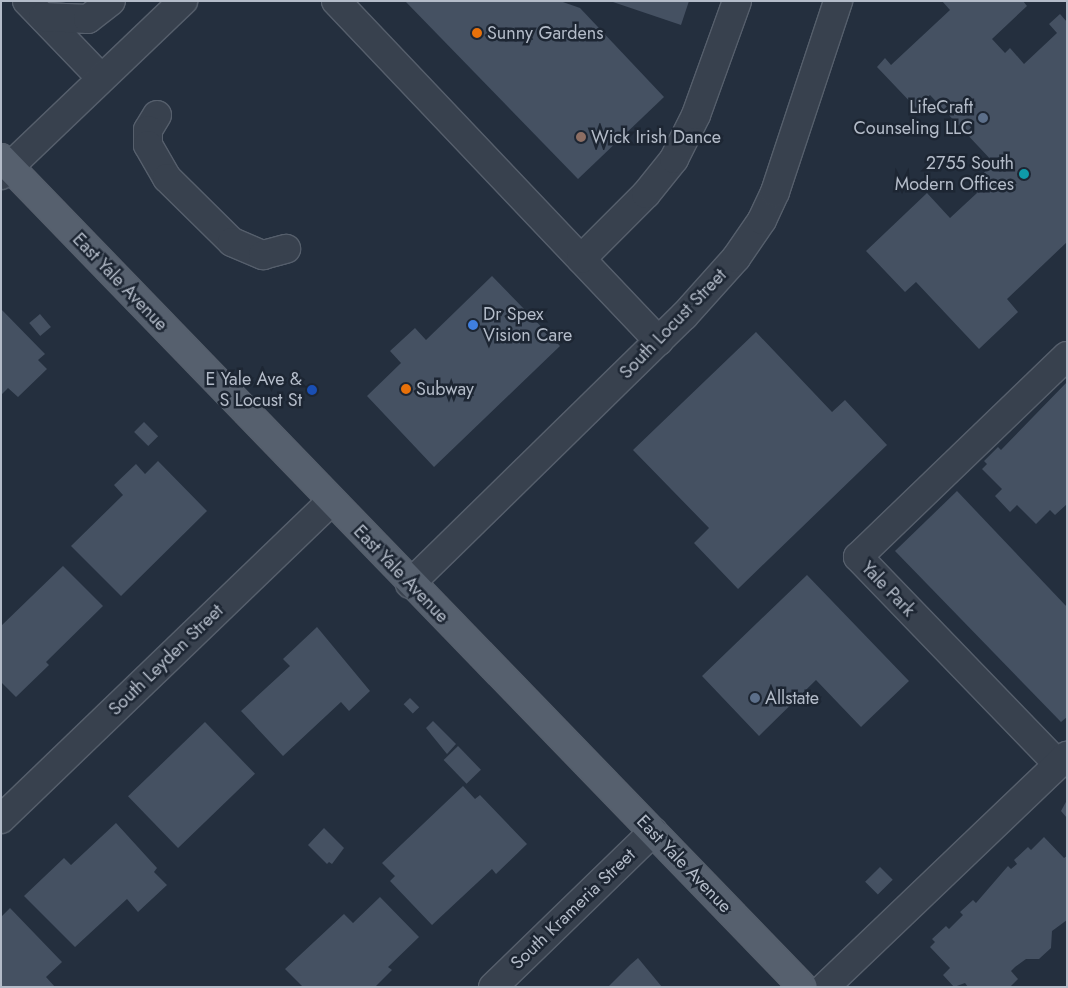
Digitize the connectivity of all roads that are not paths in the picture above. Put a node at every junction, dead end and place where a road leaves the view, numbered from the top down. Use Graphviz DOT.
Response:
graph roads {
  1 [pos="111,1"];
  2 [pos="183,1"];
  3 [pos="336,1"];
  4 [pos="737,1"];
  5 [pos="838,1"];
  6 [pos="35,9"];
  7 [pos="101,78"];
  8 [pos="157,115"];
  9 [pos="4,167"];
  10 [pos="286,249"];
  11 [pos="581,259"];
  12 [pos="659,341"];
  13 [pos="1067,356"];
  14 [pos="331,501"];
  15 [pos="410,584"];
  16 [pos="1062,760"];
  17 [pos="1,819"];
  18 [pos="653,832"];
  19 [pos="493,987"];
  20 [pos="803,987"];
  21 [pos="825,987"];
  1 -- 6 [label="street"];
  2 -- 7 [label="street"];
  3 -- 11 [label="street"];
  4 -- 11 [label="street"];
  5 -- 12 [label="street, South Locust Street"];
  6 -- 7 [label="street"];
  7 -- 9 [label="street"];
  8 -- 10 [label="street"];
  9 -- 14 [label="main road, East Yale Avenue"];
  11 -- 12 [label="street"];
  12 -- 15 [label="street, South Locust Street"];
  13 -- 16 [label="street, Yale Park"];
  14 -- 15 [label="main road, East Yale Avenue"];
  14 -- 17 [label="street, South Leyden Street"];
  15 -- 18 [label="main road, East Yale Avenue"];
  16 -- 21 [label="street, Yale Park"];
  18 -- 19 [label="street, South Krameria Street"];
  18 -- 20 [label="main road, East Yale Avenue"];
}
